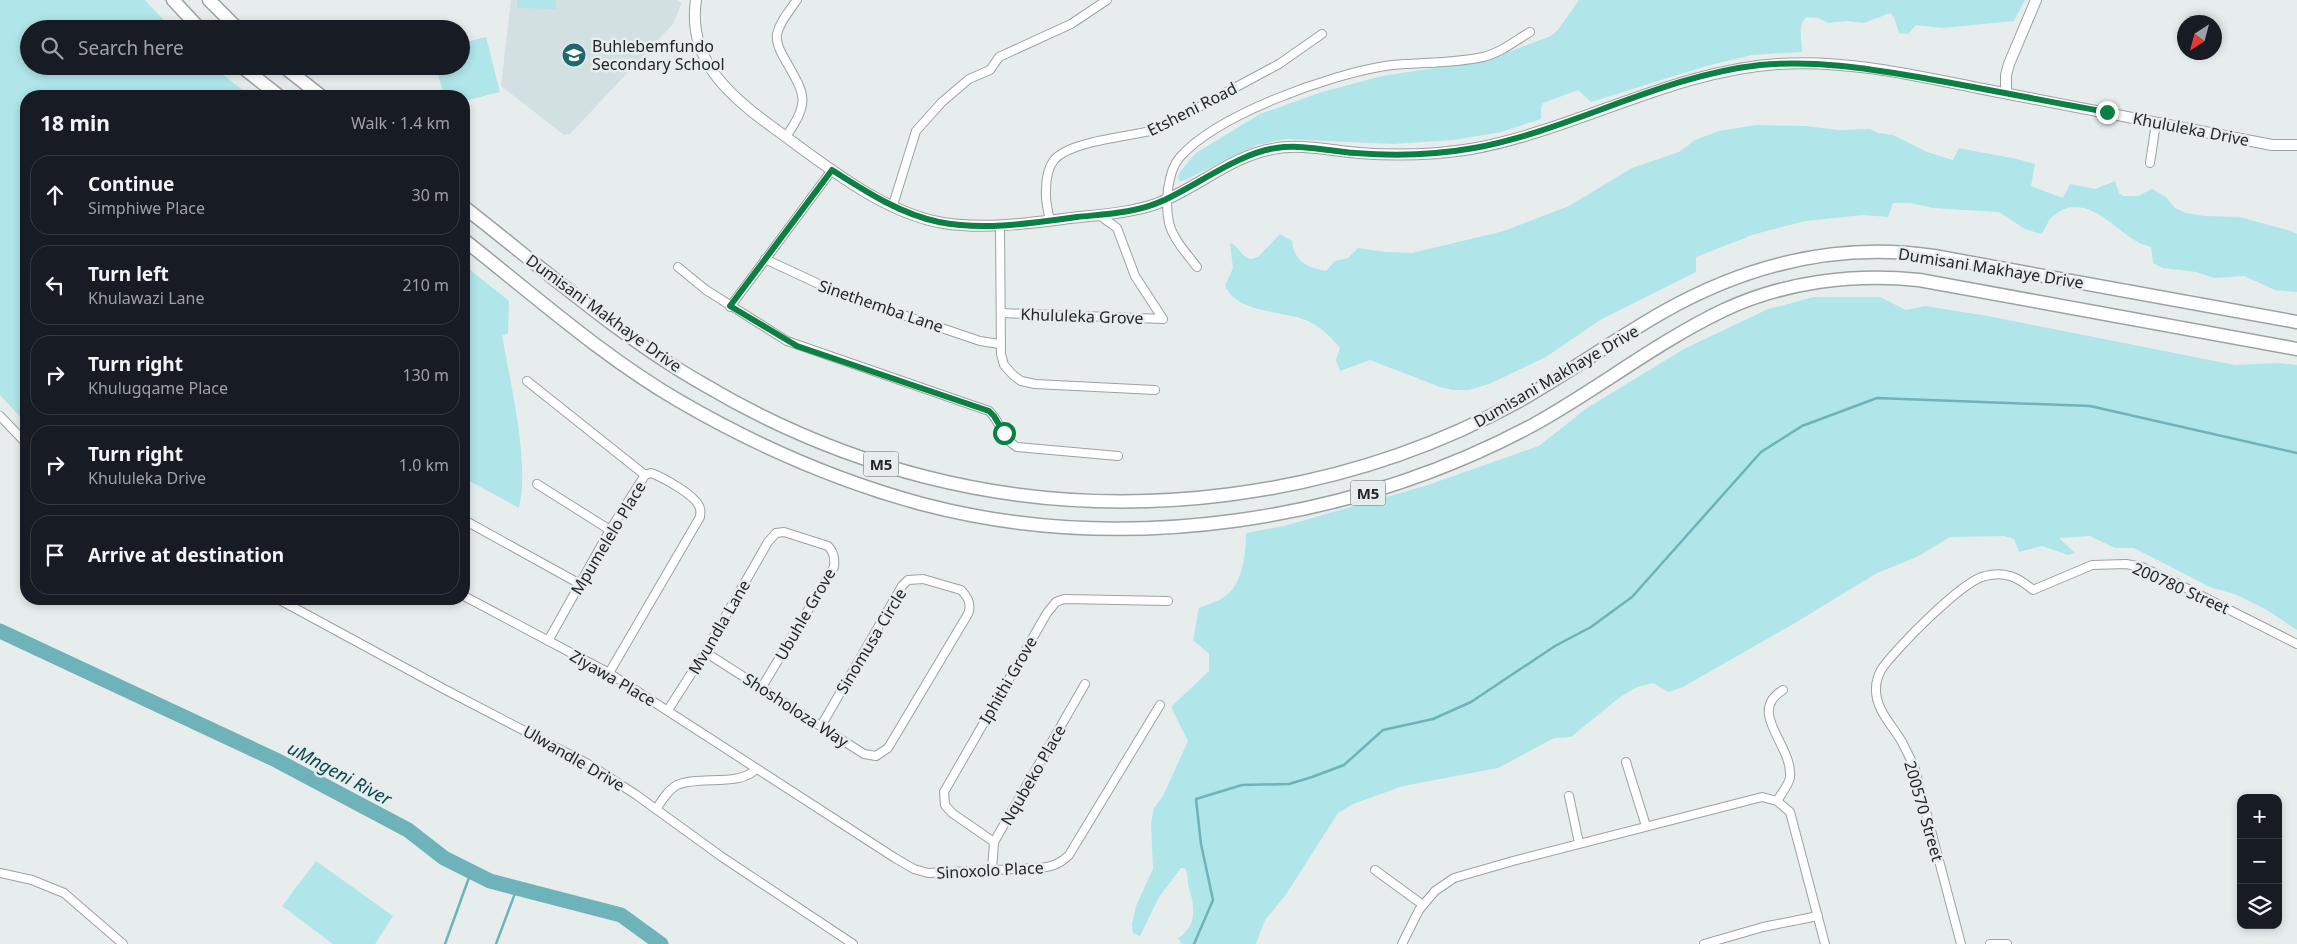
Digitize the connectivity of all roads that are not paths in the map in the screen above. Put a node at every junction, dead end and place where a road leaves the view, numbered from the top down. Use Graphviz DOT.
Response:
graph roads {
  1 [pos="173,0"];
  2 [pos="209,0"];
  3 [pos="696,0"];
  4 [pos="797,0"];
  5 [pos="1107,0"];
  6 [pos="2036,0"];
  7 [pos="192,20"];
  8 [pos="229,20"];
  9 [pos="1530,32"];
  10 [pos="1322,34"];
  11 [pos="253,75"];
  12 [pos="294,75"];
  13 [pos="272,90"];
  14 [pos="313,90"];
  15 [pos="2006,93"];
  16 [pos="2156,123"];
  17 [pos="786,136"];
  18 [pos="2297,145"];
  19 [pos="2150,163"];
  20 [pos="832,170"];
  21 [pos="1168,198"];
  22 [pos="893,205"];
  23 [pos="470,212"];
  24 [pos="1099,215"];
  25 [pos="1050,221"];
  26 [pos="1000,225"];
  27 [pos="470,245"];
  28 [pos="765,260"];
  29 [pos="678,267"];
  30 [pos="1197,267"];
  31 [pos="730,306"];
  32 [pos="1001,313"];
  33 [pos="2297,322"];
  34 [pos="999,344"];
  35 [pos="2297,349"];
  36 [pos="527,381"];
  37 [pos="1155,390"];
  38 [pos="0,416"];
  39 [pos="20,437"];
  40 [pos="1118,456"];
  41 [pos="645,475"];
  42 [pos="537,484"];
  43 [pos="470,523"];
  44 [pos="610,530"];
  45 [pos="768,542"];
  46 [pos="580,584"];
  47 [pos="2033,590"];
  48 [pos="470,599"];
  49 [pos="1168,602"];
  50 [pos="289,605"];
  51 [pos="548,641"];
  52 [pos="2297,644"];
  53 [pos="705,652"];
  54 [pos="609,673"];
  55 [pos="1085,684"];
  56 [pos="762,687"];
  57 [pos="1783,690"];
  58 [pos="1160,705"];
  59 [pos="668,710"];
  60 [pos="821,726"];
  61 [pos="888,748"];
  62 [pos="1626,762"];
  63 [pos="756,769"];
  64 [pos="1569,796"];
  65 [pos="1777,801"];
  66 [pos="657,808"];
  67 [pos="1646,826"];
  68 [pos="994,842"];
  69 [pos="1578,843"];
  70 [pos="992,870"];
  71 [pos="1375,870"];
  72 [pos="0,873"];
  73 [pos="1424,905"];
  74 [pos="1818,916"];
  75 [pos="123,944"];
  76 [pos="853,944"];
  77 [pos="1402,944"];
  78 [pos="1704,944"];
  79 [pos="1826,944"];
  80 [pos="1962,944"];
  81 [pos="1990,944"];
  82 [pos="2007,944"];
  1 -- 7 [label="main road"];
  2 -- 8 [label="main road"];
  3 -- 17 [label="street, Khululeka Drive"];
  4 -- 17 [label="street"];
  5 -- 22 [label="street"];
  6 -- 15 [label="street"];
  9 -- 21 [label="street"];
  10 -- 25 [label="street, Etsheni Road"];
  11 -- 13 [label="main road"];
  12 -- 14 [label="main road"];
  15 -- 16 [label="street, Khululeka Drive"];
  15 -- 21 [label="street, Khululeka Drive"];
  16 -- 18 [label="street, Khululeka Drive"];
  16 -- 19 [label="street"];
  17 -- 20 [label="street, Khululeka Drive"];
  20 -- 22 [label="street, Khululeka Drive"];
  20 -- 28 [label="street"];
  21 -- 24 [label="street, Khululeka Drive"];
  21 -- 30 [label="street"];
  22 -- 26 [label="street, Khululeka Drive"];
  23 -- 33 [label="main road, Dumisani Makhaye Drive / M5"];
  24 -- 25 [label="street, Khululeka Drive"];
  24 -- 32 [label="street, Khululeka Grove"];
  25 -- 26 [label="street, Khululeka Drive"];
  26 -- 32 [label="street"];
  27 -- 35 [label="main road, Dumisani Makhaye Drive / M5"];
  28 -- 31 [label="street"];
  28 -- 34 [label="street, Sinethemba Lane"];
  29 -- 31 [label="street"];
  31 -- 40 [label="street"];
  32 -- 34 [label="street"];
  34 -- 37 [label="street"];
  36 -- 41 [label="street"];
  38 -- 39 [label="street"];
  41 -- 44 [label="street, Mpumelelo Place"];
  41 -- 54 [label="street, Mpumelelo Place"];
  42 -- 44 [label="street"];
  43 -- 46 [label="street"];
  44 -- 46 [label="street, Mpumelelo Place"];
  45 -- 53 [label="street, Mvundla Lane"];
  45 -- 56 [label="street, Ubuhle Grove"];
  46 -- 51 [label="street, Mpumelelo Place"];
  47 -- 52 [label="street, 200780 Street"];
  47 -- 80 [label="street, 200570 Street"];
  48 -- 51 [label="street, Ziyawa Place"];
  49 -- 68 [label="street, Iphithi Grove"];
  50 -- 66 [label="street, Ulwandle Drive"];
  51 -- 54 [label="street, Ziyawa Place"];
  53 -- 56 [label="street, Shosholoza Way"];
  53 -- 59 [label="street, Mvundla Lane"];
  54 -- 59 [label="street, Ziyawa Place"];
  55 -- 68 [label="street, Nqubeko Place"];
  56 -- 60 [label="street, Shosholoza Way"];
  57 -- 65 [label="street"];
  58 -- 70 [label="street, Sinoxolo Place"];
  59 -- 63 [label="street, Ziyawa Place"];
  60 -- 61 [label="street, Shosholoza Way"];
  60 -- 61 [label="street, Sinomusa Circle"];
  62 -- 67 [label="street"];
  63 -- 66 [label="street"];
  63 -- 70 [label="street, Sinoxolo Place"];
  64 -- 69 [label="street"];
  65 -- 67 [label="street"];
  65 -- 74 [label="street"];
  66 -- 76 [label="street, Ulwandle Drive"];
  67 -- 69 [label="street"];
  68 -- 70 [label="street, Nqubeko Place"];
  69 -- 73 [label="street"];
  71 -- 73 [label="street"];
  72 -- 75 [label="street"];
  73 -- 77 [label="street"];
  74 -- 78 [label="street"];
  74 -- 79 [label="street"];
  81 -- 82 [label="street"];
}
